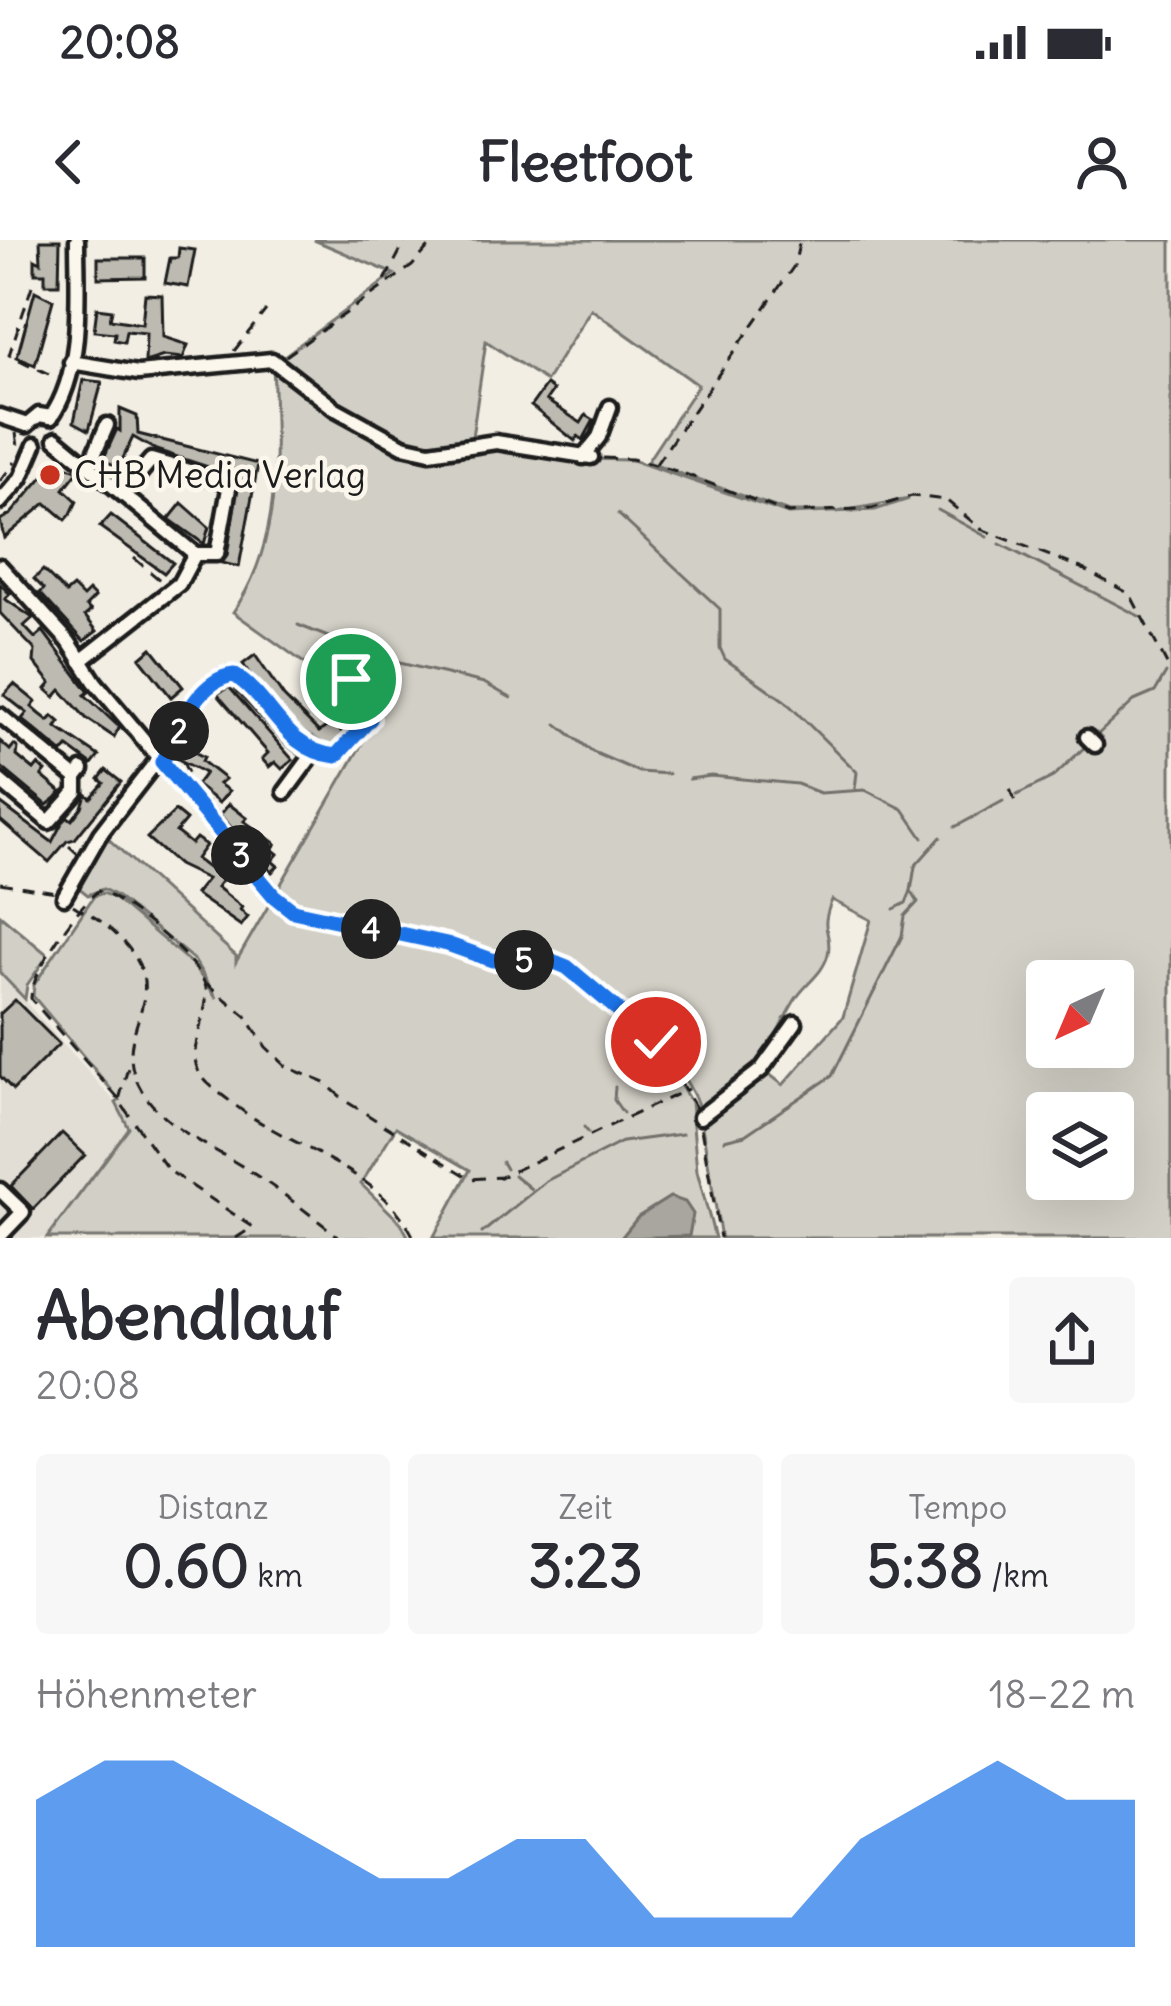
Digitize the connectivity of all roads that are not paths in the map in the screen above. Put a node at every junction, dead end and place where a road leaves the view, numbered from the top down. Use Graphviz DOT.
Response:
graph roads {
  1 [pos="77,240"];
  2 [pos="71,362"];
  3 [pos="610,407"];
  4 [pos="0,416"];
  5 [pos="51,417"];
  6 [pos="23,423"];
  7 [pos="107,425"];
  8 [pos="56,440"];
  9 [pos="35,446"];
  10 [pos="90,464"];
  11 [pos="123,493"];
  12 [pos="0,502"];
  13 [pos="195,554"];
  14 [pos="0,566"];
  15 [pos="81,661"];
  16 [pos="2,711"];
  17 [pos="160,760"];
  18 [pos="0,781"];
  19 [pos="286,792"];
  20 [pos="269,889"];
  21 [pos="64,897"];
  22 [pos="795,1024"];
  23 [pos="700,1117"];
  24 [pos="0,1190"];
  25 [pos="0,1236"];
  1 -- 2 [label="street"];
  2 -- 3 [label="street"];
  2 -- 5 [label="street"];
  4 -- 6 [label="street"];
  5 -- 6 [label="street"];
  5 -- 8 [label="street"];
  6 -- 9 [label="street"];
  7 -- 10 [label="street"];
  8 -- 9 [label="street"];
  8 -- 10 [label="street"];
  9 -- 12 [label="street"];
  10 -- 11 [label="street"];
  11 -- 13 [label="street"];
  11 -- 13 [label="street"];
  13 -- 15 [label="street"];
  14 -- 15 [label="street"];
  15 -- 17 [label="street"];
  16 -- 18 [label="street"];
  17 -- 19 [label="street"];
  17 -- 20 [label="street"];
  17 -- 21 [label="street"];
  22 -- 23 [label="street"];
  24 -- 25 [label="street"];
}
